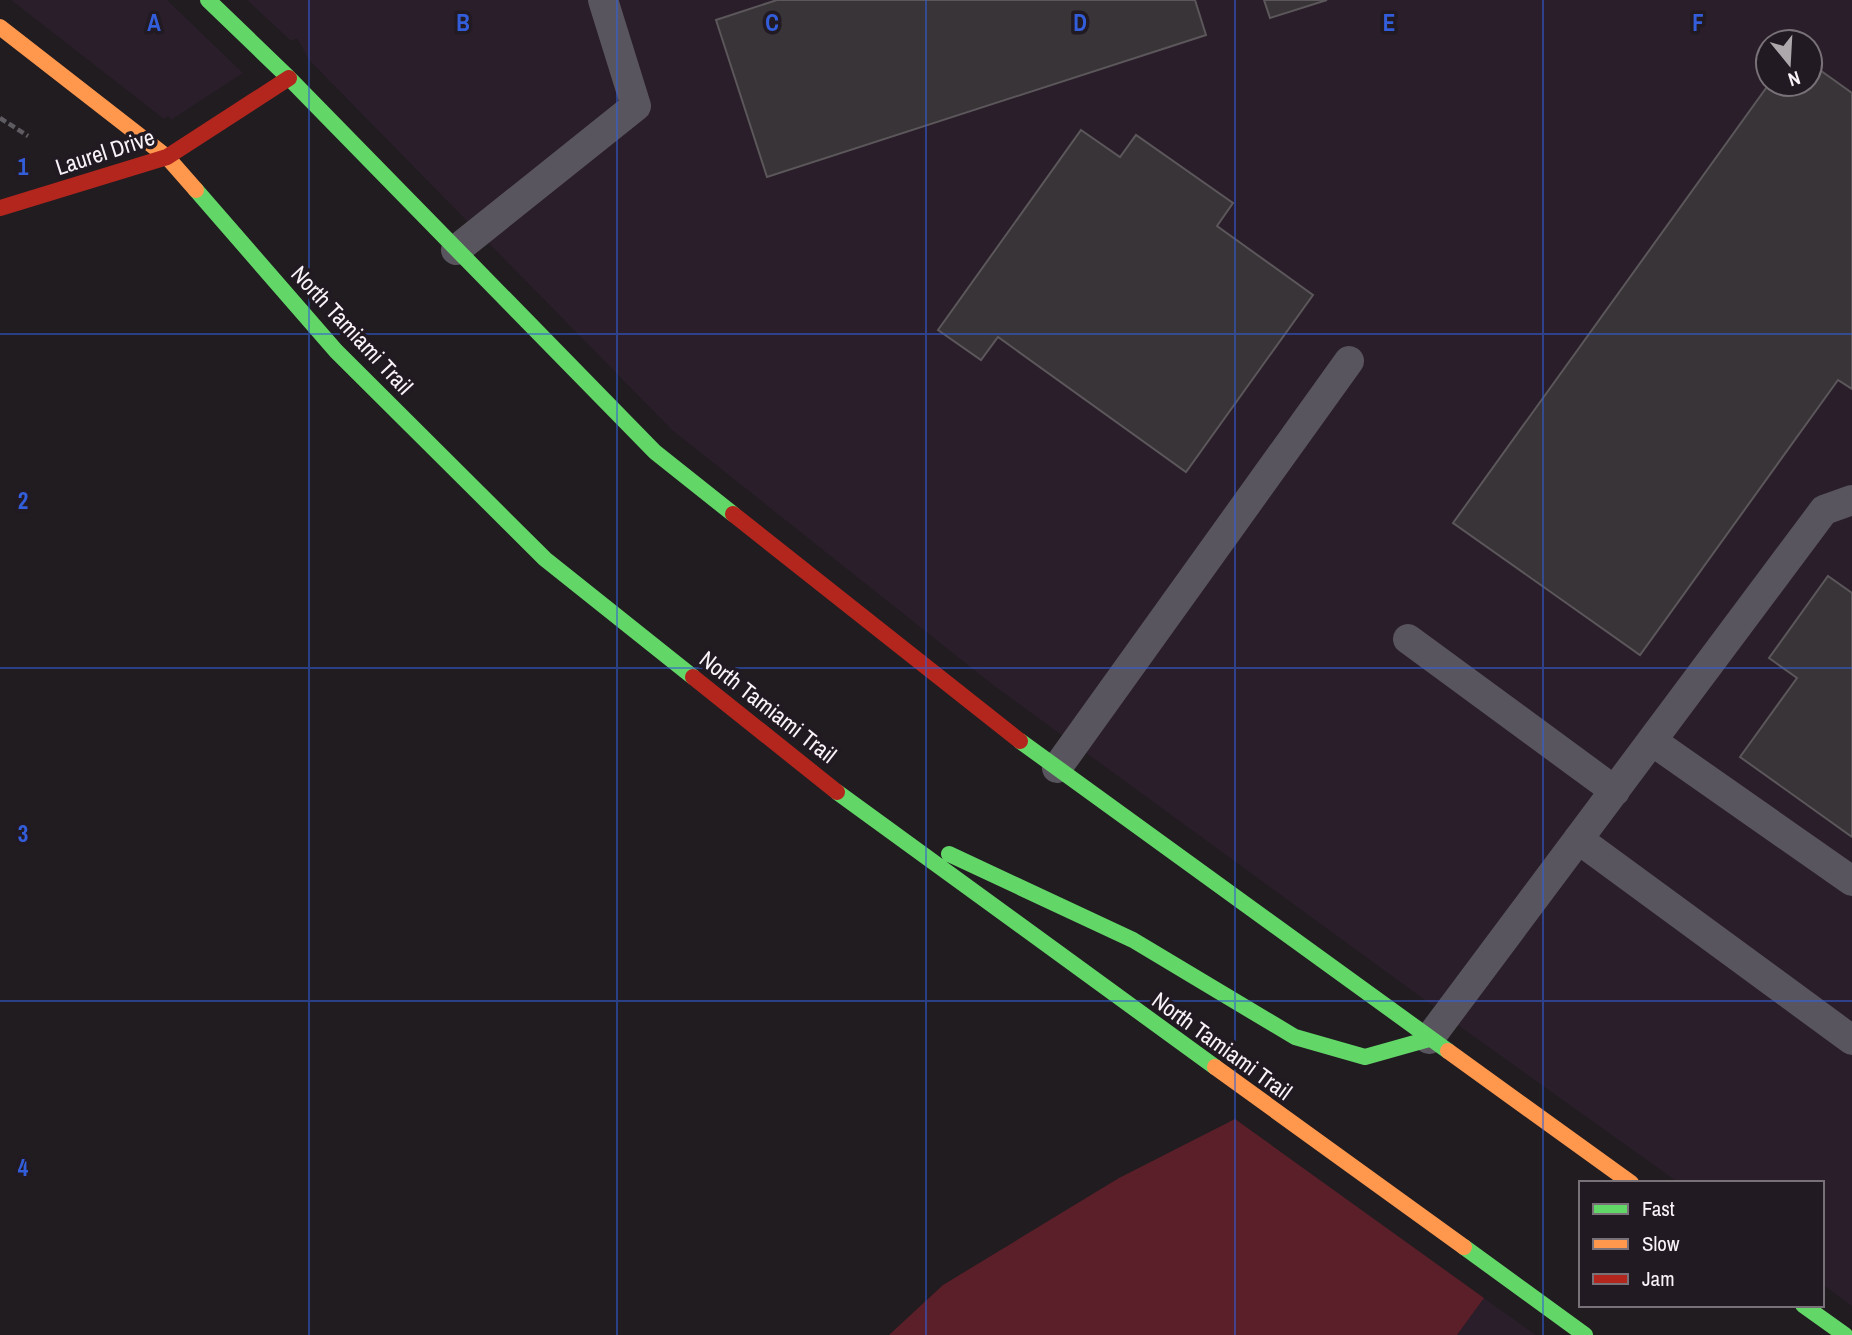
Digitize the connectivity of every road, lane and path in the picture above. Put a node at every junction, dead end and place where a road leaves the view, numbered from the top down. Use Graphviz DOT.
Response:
graph roads {
  1 [pos="208,0"];
  2 [pos="603,0"];
  3 [pos="0,27"];
  4 [pos="289,78"];
  5 [pos="0,118"];
  6 [pos="28,136"];
  7 [pos="167,158"];
  8 [pos="0,208"];
  9 [pos="456,250"];
  10 [pos="1349,362"];
  11 [pos="1852,500"];
  12 [pos="1408,639"];
  13 [pos="1652,741"];
  14 [pos="1057,768"];
  15 [pos="1615,791"];
  16 [pos="868,816"];
  17 [pos="1578,839"];
  18 [pos="1852,881"];
  19 [pos="1429,1039"];
  20 [pos="1852,1040"];
  21 [pos="1628,1181"];
  22 [pos="1806,1307"];
  23 [pos="1585,1335"];
  24 [pos="1845,1335"];
  1 -- 4 [label="main road"];
  2 -- 9 [label="lane"];
  3 -- 7 [label="main road, North Tamiami Trail"];
  4 -- 7 [label="main road, Laurel Drive"];
  4 -- 9 [label="main road"];
  5 -- 6 [label="path"];
  7 -- 8 [label="main road, Laurel Drive"];
  7 -- 16 [label="main road, North Tamiami Trail"];
  9 -- 14 [label="main road"];
  10 -- 14 [label="lane"];
  11 -- 13 [label="lane"];
  12 -- 15 [label="lane"];
  13 -- 15 [label="lane"];
  13 -- 18 [label="lane"];
  14 -- 19 [label="main road"];
  15 -- 17 [label="lane"];
  16 -- 19 [label="main road"];
  16 -- 23 [label="main road, North Tamiami Trail"];
  17 -- 19 [label="lane"];
  17 -- 20 [label="lane"];
  19 -- 21 [label="main road"];
  22 -- 24 [label="main road"];
}
